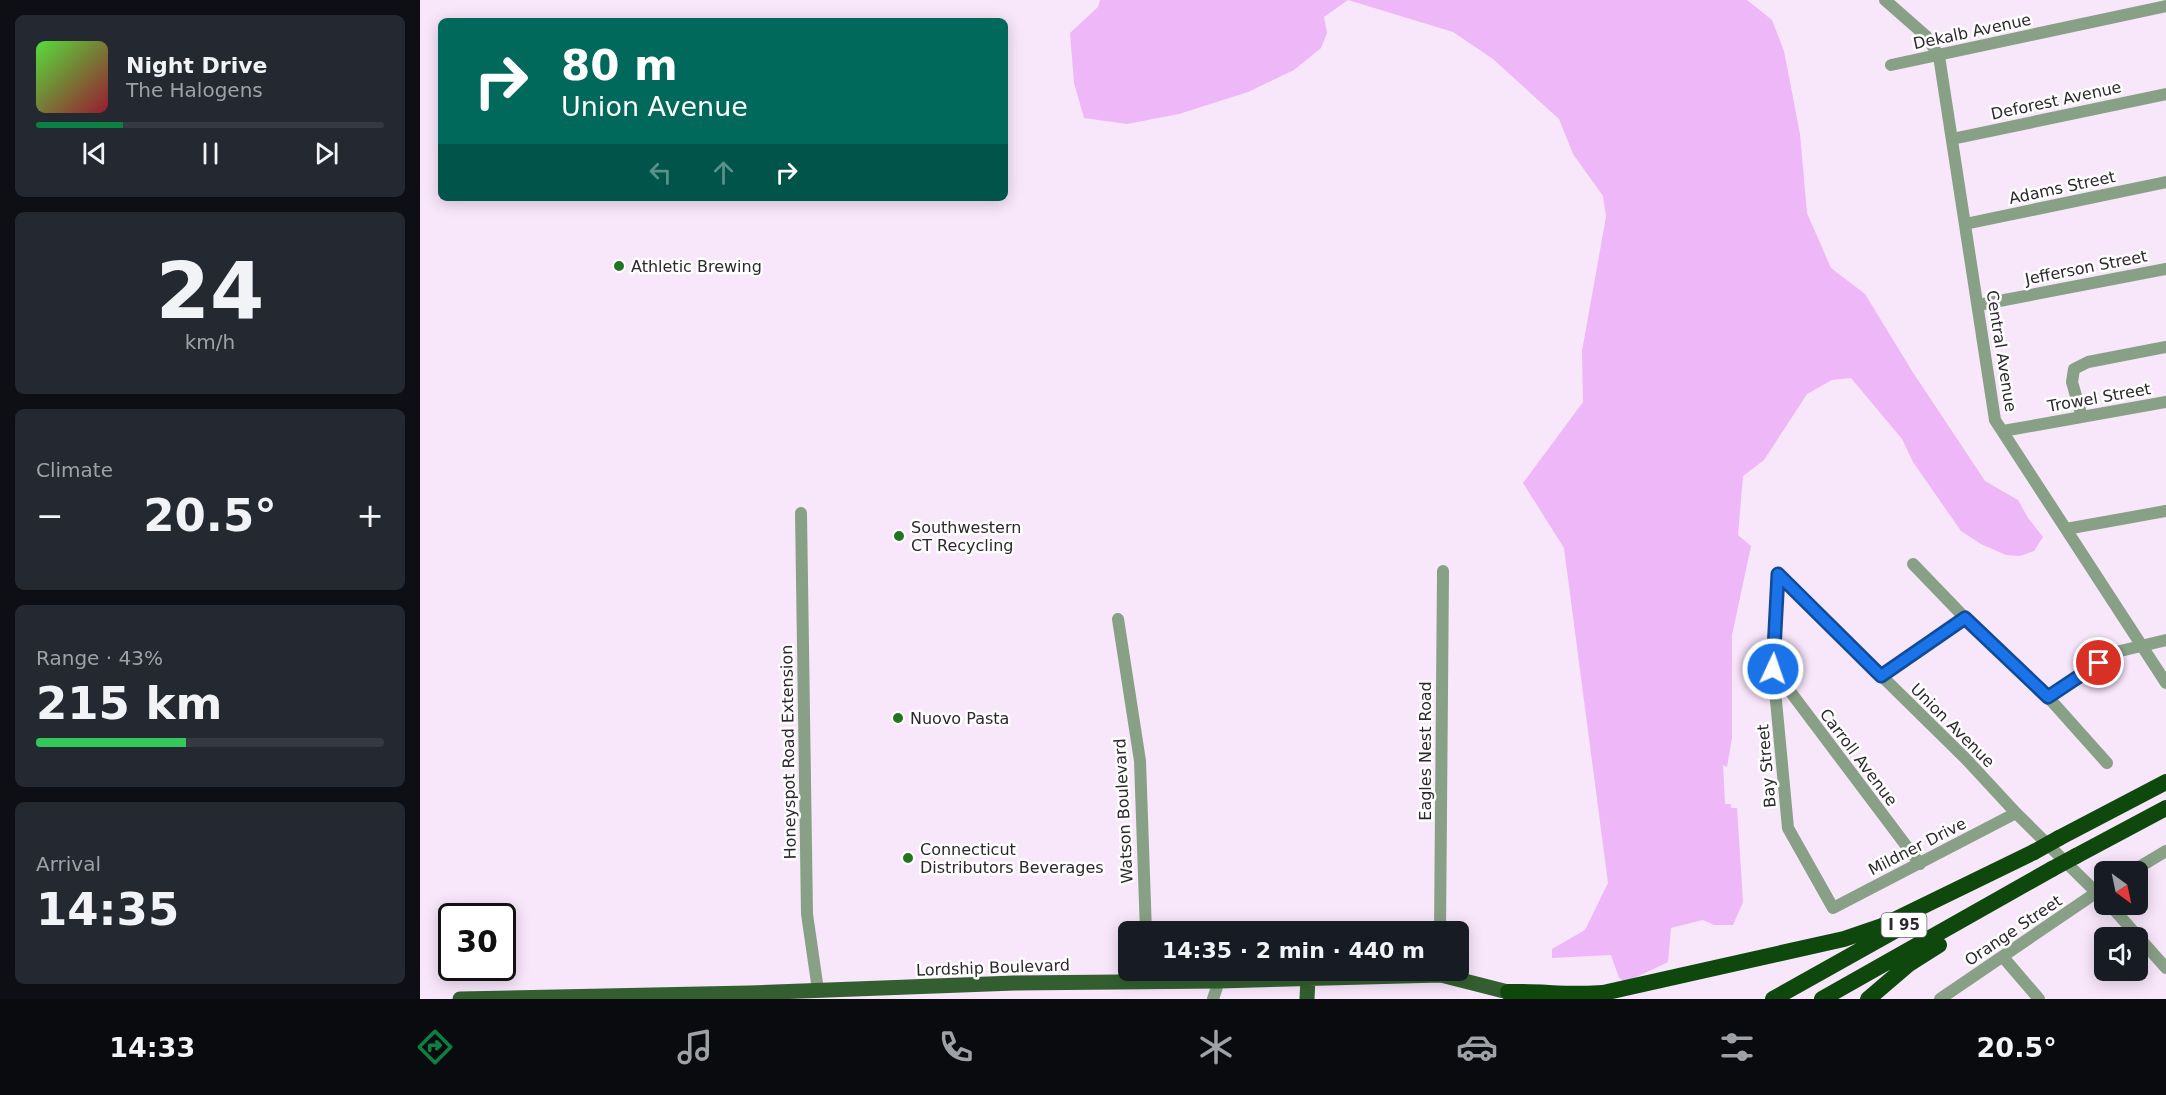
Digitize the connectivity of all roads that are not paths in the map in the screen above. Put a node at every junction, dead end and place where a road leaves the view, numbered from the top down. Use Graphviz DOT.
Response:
graph roads {
  1 [pos="1885,0"];
  2 [pos="2166,6"];
  3 [pos="1939,56"];
  4 [pos="1890,65"];
  5 [pos="2166,94"];
  6 [pos="1952,139"];
  7 [pos="2166,182"];
  8 [pos="1965,224"];
  9 [pos="2166,269"];
  10 [pos="1978,305"];
  11 [pos="2166,347"];
  12 [pos="2166,402"];
  13 [pos="2082,417"];
  14 [pos="2002,431"];
  15 [pos="2166,511"];
  16 [pos="801,513"];
  17 [pos="2066,529"];
  18 [pos="1913,564"];
  19 [pos="1443,571"];
  20 [pos="1778,574"];
  21 [pos="1965,618"];
  22 [pos="1118,619"];
  23 [pos="2166,640"];
  24 [pos="2143,647"];
  25 [pos="1773,669"];
  26 [pos="1881,676"];
  27 [pos="2166,683"];
  28 [pos="2048,697"];
  29 [pos="2107,763"];
  30 [pos="2166,782"];
  31 [pos="2166,808"];
  32 [pos="2016,813"];
  33 [pos="2166,850"];
  34 [pos="2034,852"];
  35 [pos="2148,861"];
  36 [pos="1920,864"];
  37 [pos="2052,869"];
  38 [pos="2094,886"];
  39 [pos="2094,898"];
  40 [pos="1833,908"];
  41 [pos="2119,915"];
  42 [pos="1146,921"];
  43 [pos="1440,921"];
  44 [pos="2003,957"];
  45 [pos="2166,968"];
  46 [pos="1118,977"];
  47 [pos="1219,981"];
  48 [pos="1308,981"];
  49 [pos="1469,981"];
  50 [pos="1621,989"];
  51 [pos="818,990"];
  52 [pos="1508,992"];
  53 [pos="838,994"];
  54 [pos="460,999"];
  55 [pos="1213,999"];
  56 [pos="1307,999"];
  57 [pos="1524,999"];
  58 [pos="1605,999"];
  59 [pos="1773,999"];
  60 [pos="1822,999"];
  61 [pos="1868,999"];
  62 [pos="1940,999"];
  63 [pos="2039,999"];
  1 -- 3 [label="street, Central Avenue"];
  2 -- 3 [label="street, Dekalb Avenue"];
  3 -- 4 [label="street, Dekalb Avenue"];
  3 -- 6 [label="street, Central Avenue"];
  5 -- 6 [label="street, Deforest Avenue"];
  6 -- 8 [label="street, Central Avenue"];
  7 -- 8 [label="street, Adams Street"];
  8 -- 10 [label="street, Central Avenue"];
  9 -- 10 [label="street, Jefferson Street"];
  10 -- 14 [label="street, Central Avenue"];
  11 -- 13 [label="street"];
  12 -- 13 [label="street, Trowel Street"];
  13 -- 14 [label="street, Trowel Street"];
  14 -- 17 [label="street, Central Avenue"];
  15 -- 17 [label="street"];
  16 -- 51 [label="street, Honeyspot Road Extension"];
  17 -- 24 [label="street, Central Avenue"];
  18 -- 21 [label="street"];
  19 -- 43 [label="street, Eagles Nest Road"];
  20 -- 25 [label="street, Bay Street"];
  20 -- 26 [label="street, Union Avenue"];
  21 -- 26 [label="street"];
  21 -- 28 [label="street"];
  22 -- 42 [label="street, Watson Boulevard"];
  23 -- 24 [label="street"];
  24 -- 27 [label="street, Central Avenue"];
  24 -- 28 [label="street"];
  25 -- 36 [label="street, Carroll Avenue"];
  25 -- 40 [label="street, Bay Street"];
  26 -- 32 [label="street, Union Avenue"];
  28 -- 29 [label="street"];
  30 -- 34 [label="highway, I 95, bridge"];
  31 -- 37 [label="highway, I 95, bridge"];
  32 -- 36 [label="street, Mildner Drive"];
  32 -- 38 [label="street, Union Avenue"];
  33 -- 35 [label="street"];
  34 -- 50 [label="highway"];
  34 -- 59 [label="highway, I 95"];
  36 -- 40 [label="street, Mildner Drive"];
  37 -- 60 [label="highway, I 95"];
  37 -- 61 [label="highway"];
  39 -- 44 [label="street, Orange Street"];
  41 -- 45 [label="street"];
  44 -- 62 [label="street, Orange Street"];
  44 -- 63 [label="street"];
  46 -- 53 [label="main road, Lordship Boulevard"];
  47 -- 55 [label="street"];
  48 -- 56 [label="main road"];
  49 -- 52 [label="main road, Lordship Boulevard"];
  50 -- 52 [label="highway"];
  50 -- 58 [label="highway"];
  51 -- 53 [label="main road, Lordship Boulevard"];
  51 -- 54 [label="main road, Lordship Boulevard"];
  52 -- 57 [label="main road, Lordship Boulevard"];
}
